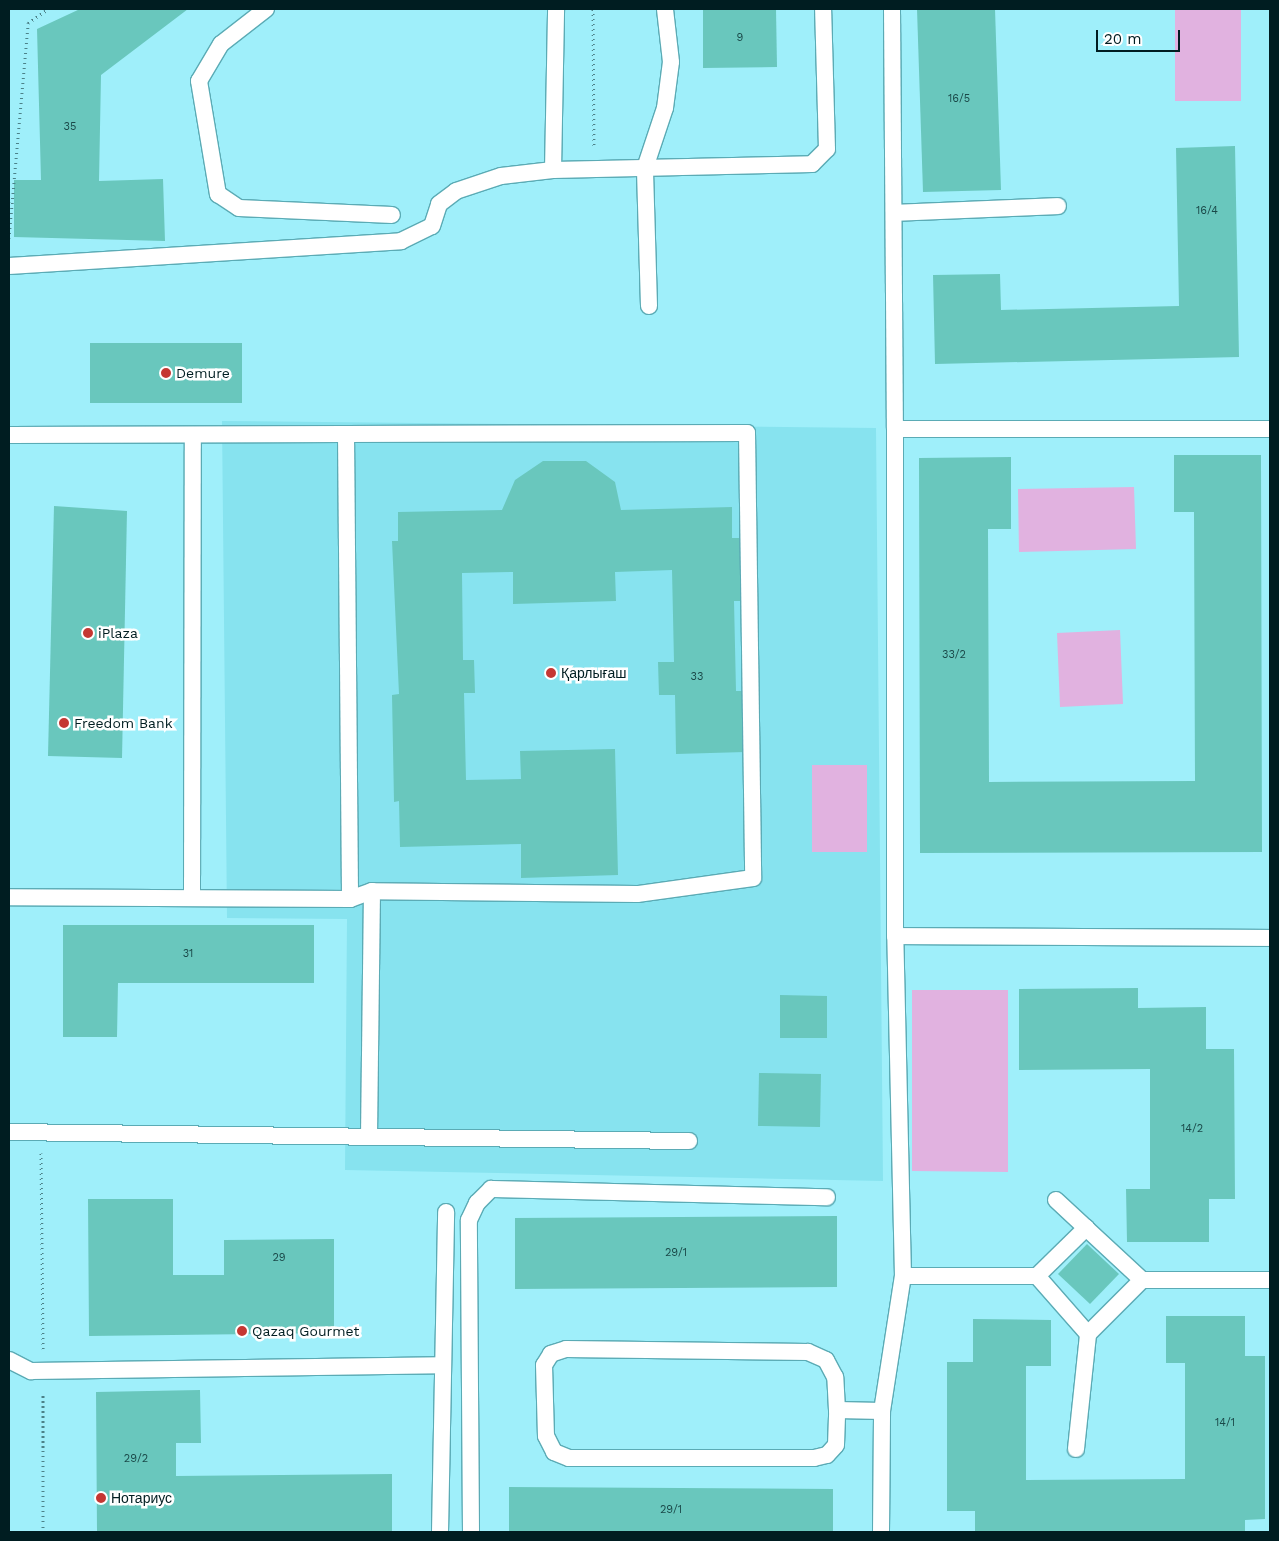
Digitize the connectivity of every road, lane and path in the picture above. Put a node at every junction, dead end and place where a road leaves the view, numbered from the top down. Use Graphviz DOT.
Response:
graph roads {
  1 [pos="48,9"];
  2 [pos="266,9"];
  3 [pos="556,9"];
  4 [pos="593,9"];
  5 [pos="665,9"];
  6 [pos="822,9"];
  7 [pos="892,9"];
  8 [pos="645,168"];
  9 [pos="594,169"];
  10 [pos="553,170"];
  11 [pos="1058,206"];
  12 [pos="894,213"];
  13 [pos="392,215"];
  14 [pos="9,238"];
  15 [pos="9,266"];
  16 [pos="649,306"];
  17 [pos="895,429"];
  18 [pos="1270,429"];
  19 [pos="9,434"];
  20 [pos="346,434"];
  21 [pos="193,436"];
  22 [pos="372,891"];
  23 [pos="9,897"];
  24 [pos="192,898"];
  25 [pos="350,899"];
  26 [pos="895,936"];
  27 [pos="1270,938"];
  28 [pos="9,1132"];
  29 [pos="40,1133"];
  30 [pos="369,1136"];
  31 [pos="689,1141"];
  32 [pos="827,1197"];
  33 [pos="1056,1200"];
  34 [pos="446,1212"];
  35 [pos="1086,1228"];
  36 [pos="903,1276"];
  37 [pos="1037,1276"];
  38 [pos="1142,1280"];
  39 [pos="1270,1280"];
  40 [pos="1088,1334"];
  41 [pos="9,1360"];
  42 [pos="441,1365"];
  43 [pos="44,1370"];
  44 [pos="837,1410"];
  45 [pos="882,1411"];
  46 [pos="1076,1449"];
  47 [pos="43,1532"];
  48 [pos="440,1532"];
  49 [pos="472,1532"];
  50 [pos="881,1532"];
  1 -- 14 [label="path"];
  2 -- 13 [label="lane"];
  3 -- 10 [label="lane"];
  4 -- 9 [label="path"];
  5 -- 8 [label="lane"];
  6 -- 8 [label="lane"];
  7 -- 12 [label="lane"];
  8 -- 9 [label="lane"];
  8 -- 16 [label="lane"];
  9 -- 10 [label="lane"];
  10 -- 15 [label="lane"];
  11 -- 12 [label="lane"];
  12 -- 17 [label="lane"];
  17 -- 18 [label="lane"];
  17 -- 26 [label="lane"];
  19 -- 21 [label="lane"];
  20 -- 21 [label="lane"];
  20 -- 22 [label="lane"];
  20 -- 25 [label="lane"];
  21 -- 24 [label="lane"];
  22 -- 25 [label="lane"];
  22 -- 30 [label="lane"];
  23 -- 24 [label="lane"];
  24 -- 25 [label="lane"];
  26 -- 27 [label="lane"];
  26 -- 36 [label="lane"];
  28 -- 29 [label="lane"];
  29 -- 30 [label="lane"];
  29 -- 43 [label="path"];
  30 -- 31 [label="lane"];
  32 -- 49 [label="lane"];
  33 -- 35 [label="lane"];
  34 -- 42 [label="lane"];
  35 -- 37 [label="lane"];
  35 -- 38 [label="lane"];
  36 -- 37 [label="lane"];
  36 -- 45 [label="lane"];
  37 -- 40 [label="lane"];
  38 -- 39 [label="lane"];
  38 -- 40 [label="lane"];
  40 -- 46 [label="lane"];
  41 -- 43 [label="lane"];
  42 -- 43 [label="lane"];
  42 -- 48 [label="lane"];
  43 -- 47 [label="path"];
  44 -- 44 [label="lane"];
  44 -- 45 [label="lane"];
  45 -- 50 [label="lane"];
}
